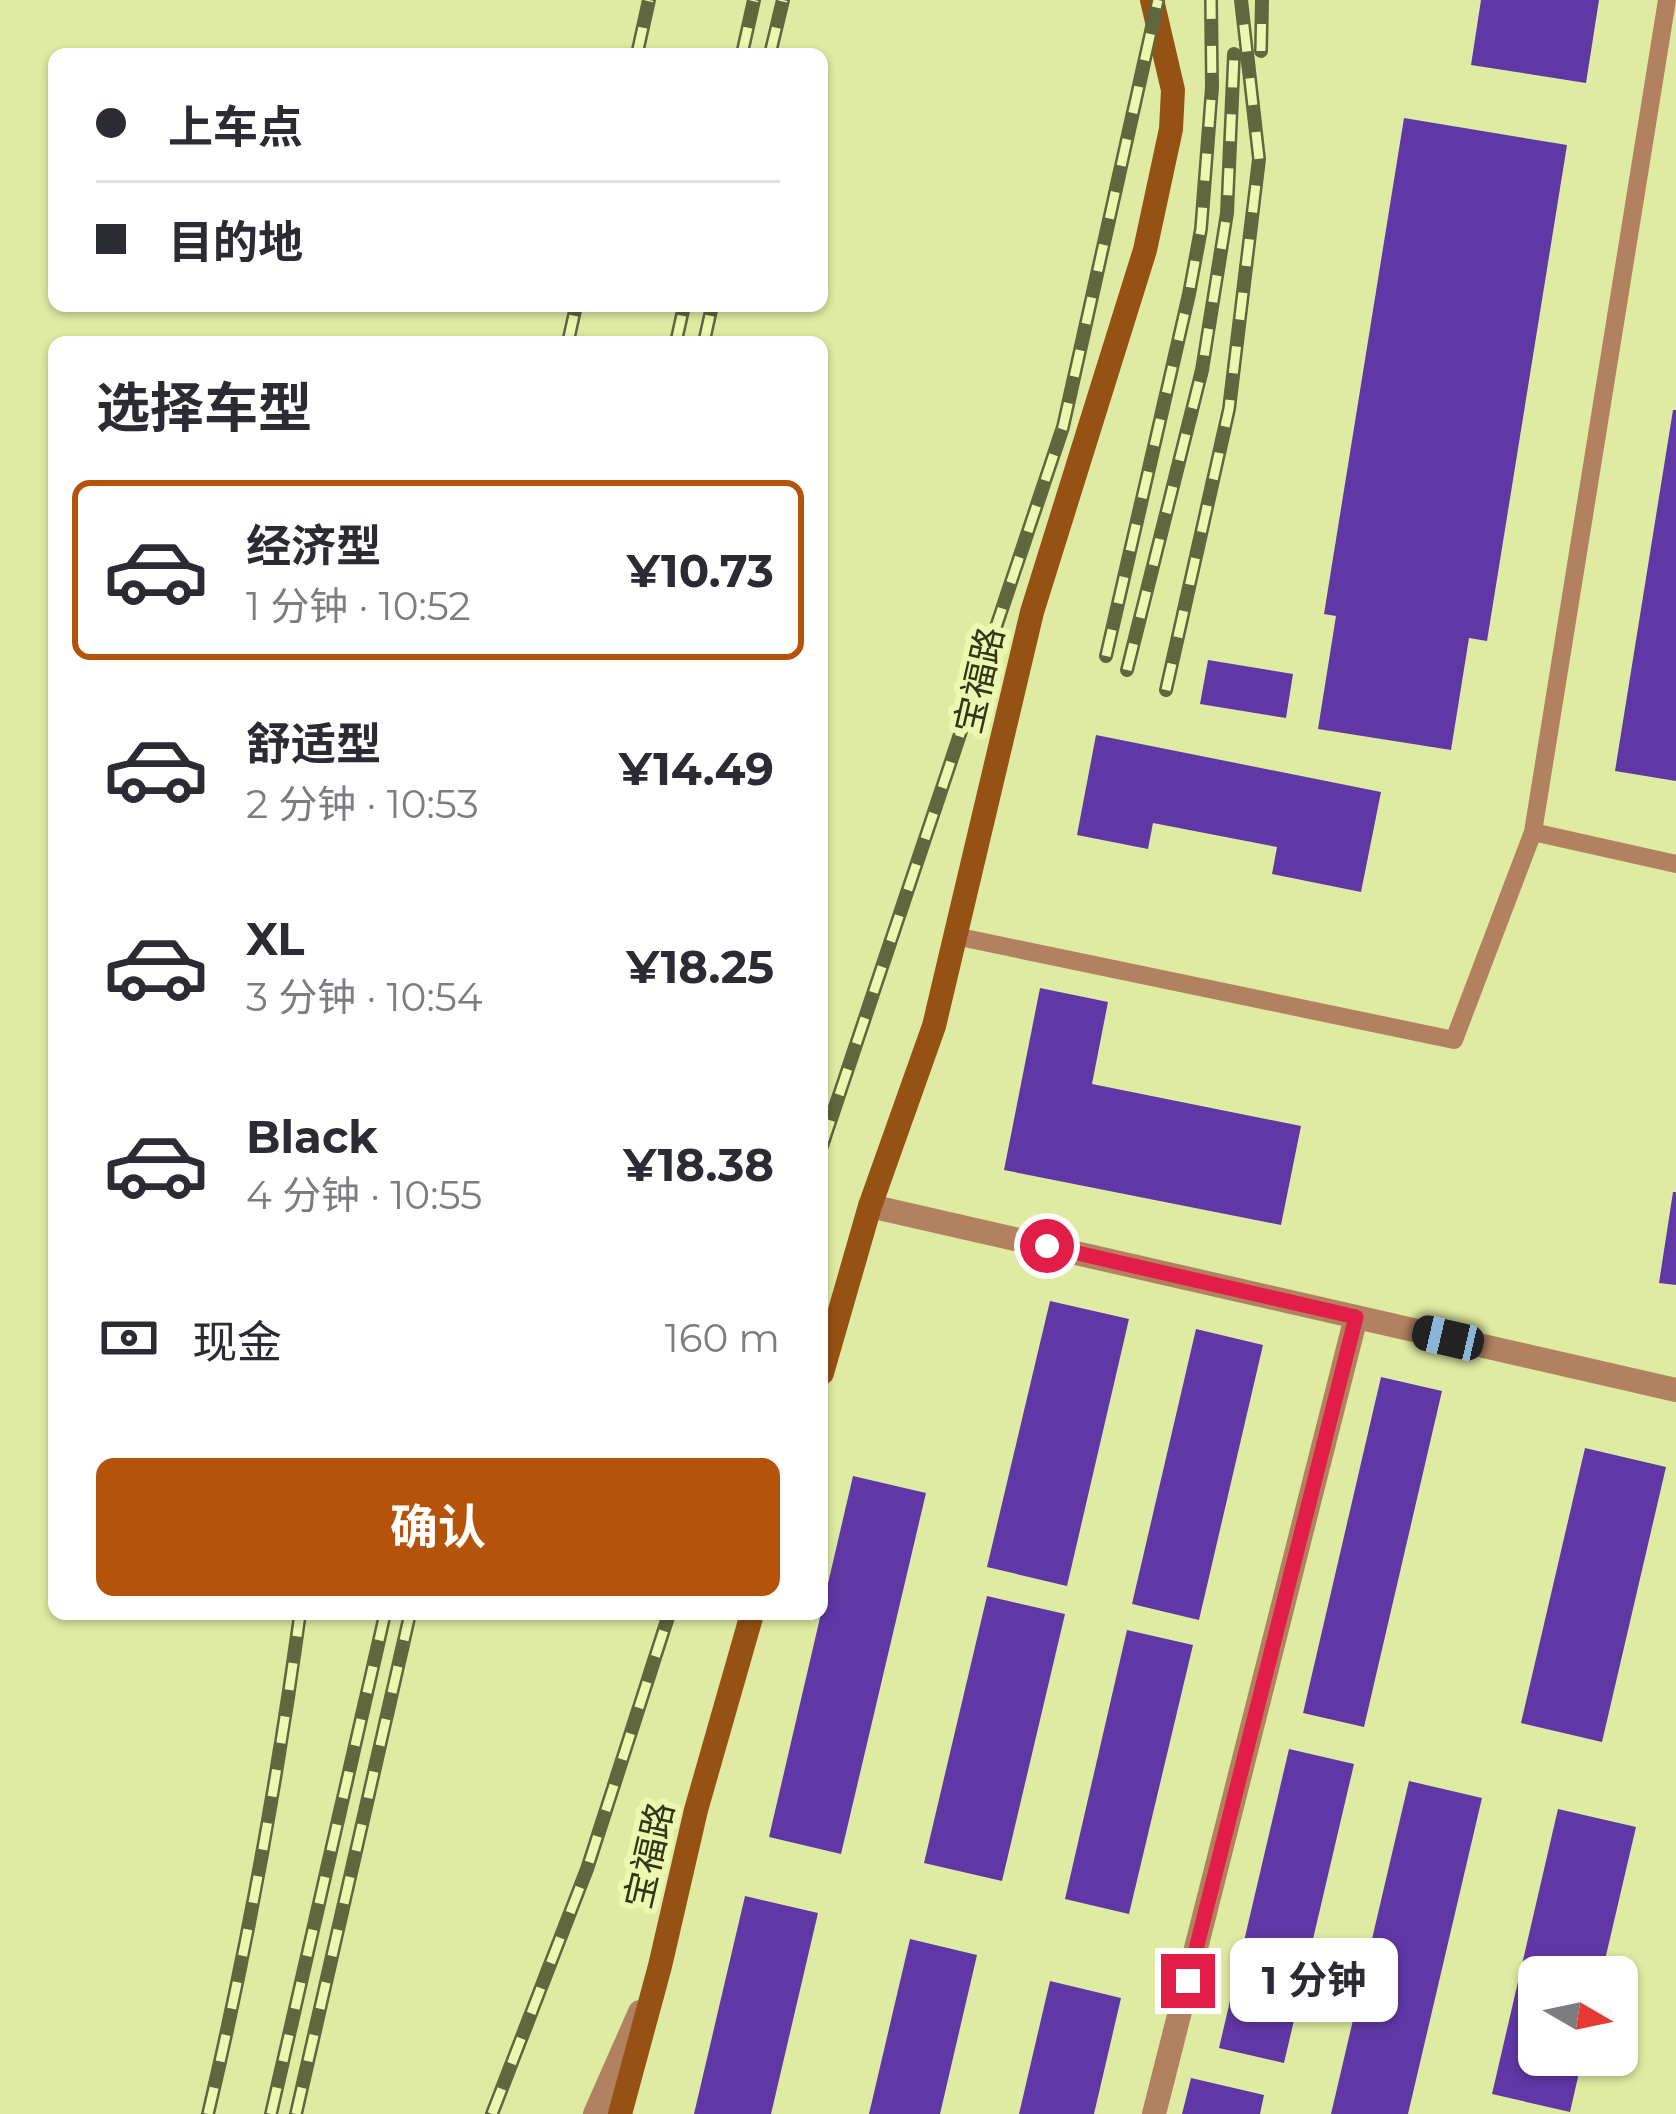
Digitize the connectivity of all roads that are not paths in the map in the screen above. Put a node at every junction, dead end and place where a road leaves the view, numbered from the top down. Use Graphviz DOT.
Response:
graph roads {
  1 [pos="1152,0"];
  2 [pos="1666,0"];
  3 [pos="1533,832"];
  4 [pos="1676,864"];
  5 [pos="955,936"];
  6 [pos="871,1206"];
  7 [pos="1356,1317"];
  8 [pos="828,1353"];
  9 [pos="1676,1390"];
  10 [pos="750,1620"];
  11 [pos="660,1966"];
  12 [pos="595,2114"];
  13 [pos="620,2114"];
  14 [pos="1154,2114"];
  1 -- 5 [label="main road, 宝福路"];
  2 -- 3 [label="lane"];
  3 -- 4 [label="lane"];
  3 -- 5 [label="lane"];
  5 -- 6 [label="main road, 宝福路"];
  6 -- 7 [label="street"];
  6 -- 8 [label="main road, 宝福路"];
  7 -- 9 [label="street"];
  7 -- 14 [label="street"];
  10 -- 11 [label="main road, 宝福路"];
  11 -- 12 [label="street"];
  11 -- 13 [label="main road, 宝福路"];
}
